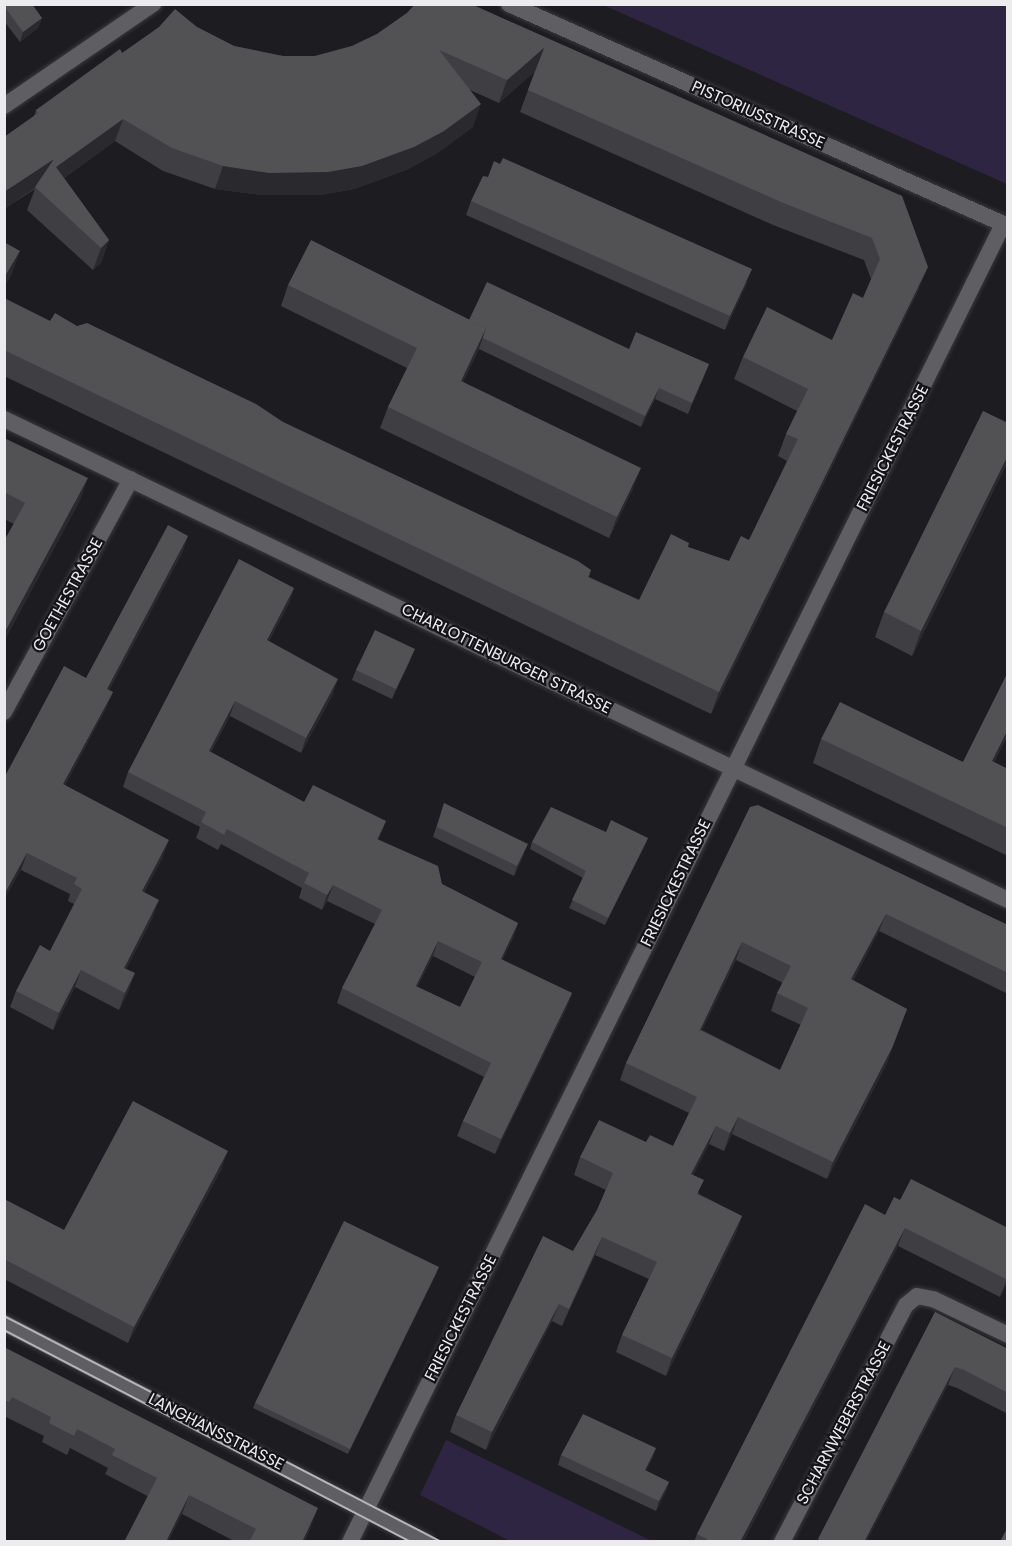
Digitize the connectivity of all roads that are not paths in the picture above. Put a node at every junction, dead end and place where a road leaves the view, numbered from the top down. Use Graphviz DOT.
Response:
graph roads {
  1 [pos="153,4"];
  2 [pos="509,4"];
  3 [pos="4,106"];
  4 [pos="1005,225"];
  5 [pos="4,419"];
  6 [pos="130,479"];
  7 [pos="4,712"];
  8 [pos="732,766"];
  9 [pos="1008,900"];
  10 [pos="4,1323"];
  11 [pos="1008,1335"];
  12 [pos="366,1510"];
  13 [pos="350,1542"];
  14 [pos="427,1542"];
  15 [pos="782,1542"];
  1 -- 3 [label="street"];
  2 -- 4 [label="street, PISTORIUSSTRASSE"];
  4 -- 8 [label="street, FRIESICKESTRASSE"];
  5 -- 6 [label="street, CHARLOTTENBURGER STRASSE"];
  6 -- 7 [label="street, GOETHESTRASSE"];
  6 -- 8 [label="street, CHARLOTTENBURGER STRASSE"];
  8 -- 9 [label="street, CHARLOTTENBURGER STRASSE"];
  8 -- 12 [label="street, FRIESICKESTRASSE"];
  10 -- 12 [label="street, LANGHANSSTRASSE"];
  11 -- 15 [label="street, SCHARNWEBERSTRASSE"];
  12 -- 13 [label="street, FRIESICKESTRASSE"];
  12 -- 14 [label="street, LANGHANSSTRASSE"];
}
